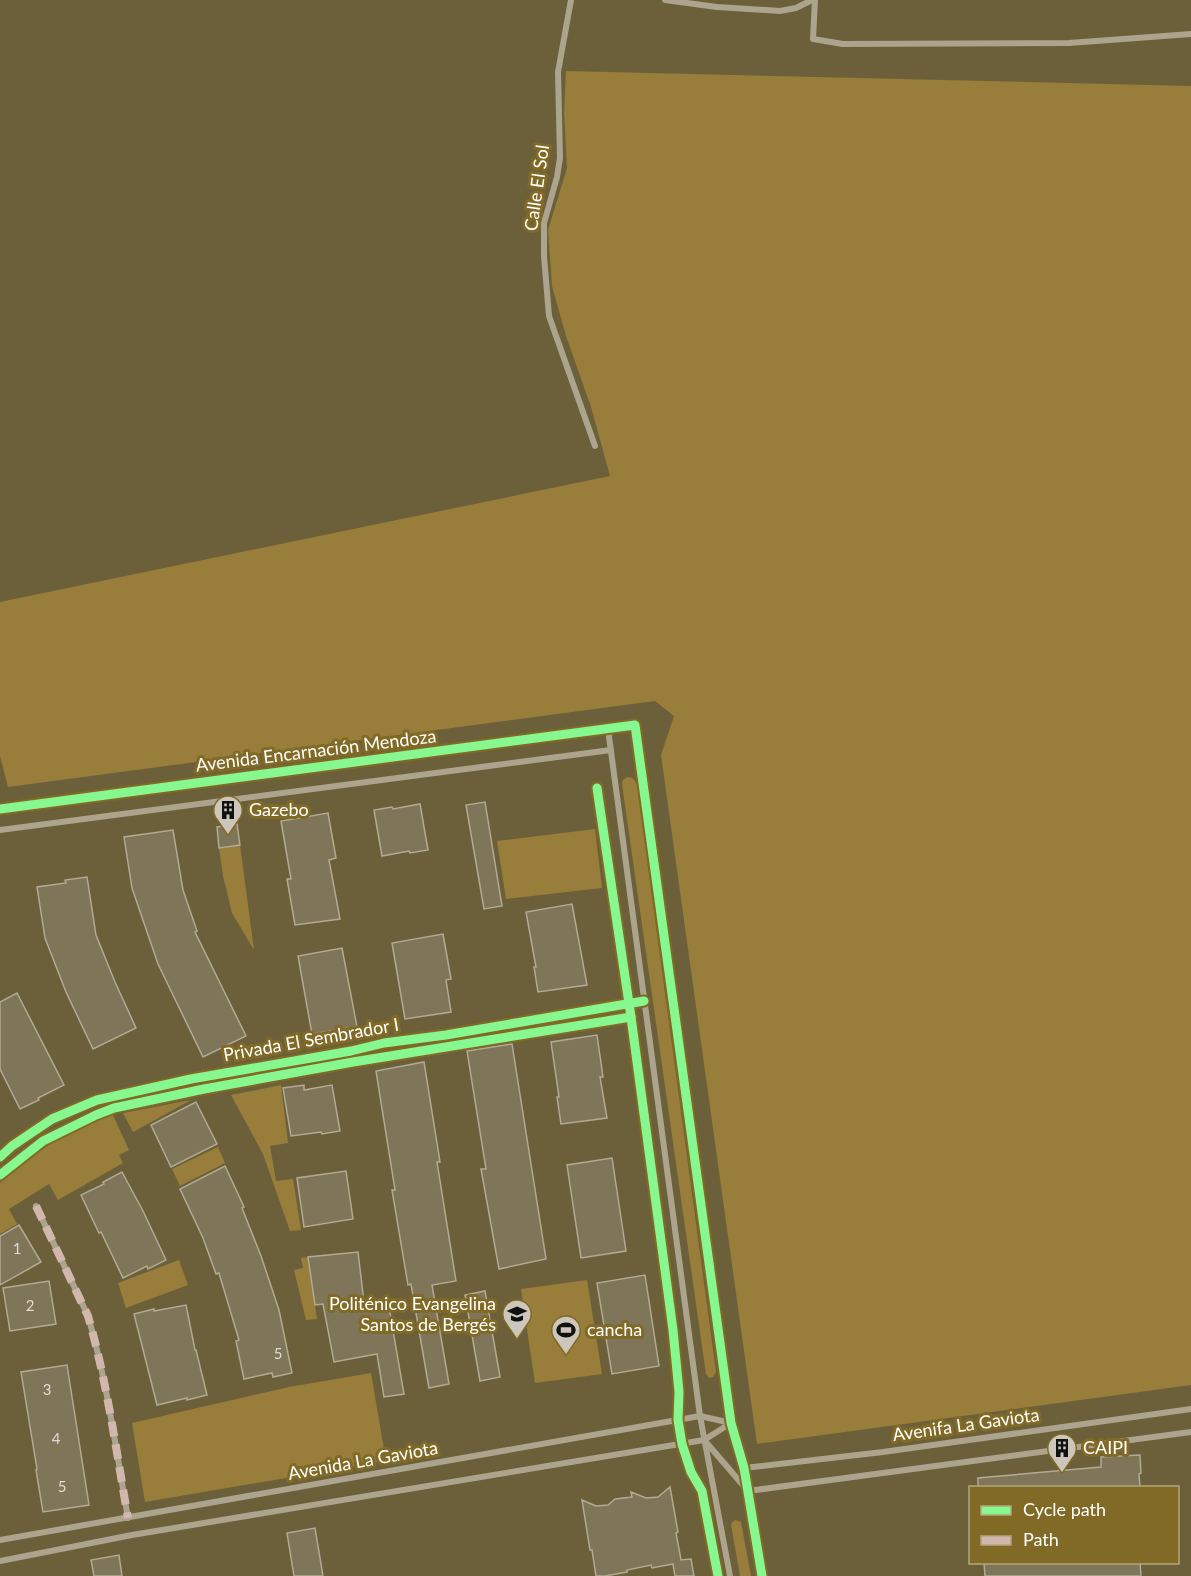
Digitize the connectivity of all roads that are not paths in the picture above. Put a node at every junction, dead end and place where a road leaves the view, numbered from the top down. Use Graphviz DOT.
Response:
graph roads {
  1 [pos="571,0"];
  2 [pos="665,0"];
  3 [pos="813,0"];
  4 [pos="1191,34"];
  5 [pos="595,446"];
  6 [pos="608,729"];
  7 [pos="611,750"];
  8 [pos="0,809"];
  9 [pos="0,830"];
  10 [pos="645,1001"];
  11 [pos="0,1157"];
  12 [pos="36,1206"];
  13 [pos="1191,1409"];
  14 [pos="700,1416"];
  15 [pos="731,1422"];
  16 [pos="1191,1432"];
  17 [pos="704,1440"];
  18 [pos="744,1468"];
  19 [pos="748,1491"];
  20 [pos="128,1518"];
  21 [pos="0,1540"];
  22 [pos="0,1561"];
  23 [pos="730,1576"];
  24 [pos="762,1576"];
  1 -- 5 [label="street, Calle El Sol"];
  2 -- 3 [label="street"];
  3 -- 4 [label="street"];
  6 -- 7 [label="street"];
  6 -- 8 [label="street, Avenida Encarnación Mendoza"];
  6 -- 15 [label="street, Avenida Encarnación Mendoza"];
  7 -- 9 [label="street, Avenida Encarnación Mendoza"];
  7 -- 10 [label="street"];
  10 -- 11 [label="street, Privada El Sembrador I"];
  10 -- 14 [label="street"];
  12 -- 20 [label="street"];
  13 -- 18 [label="street, Avenifa La Gaviota"];
  14 -- 15 [label="street, Avenida La Gaviota"];
  14 -- 17 [label="street"];
  14 -- 20 [label="street, Avenida La Gaviota"];
  15 -- 17 [label="street"];
  15 -- 18 [label="street"];
  16 -- 19 [label="street, Avenifa La Gaviota"];
  17 -- 19 [label="street"];
  17 -- 22 [label="street, Avenida La Gaviota"];
  17 -- 23 [label="street"];
  18 -- 19 [label="street"];
  19 -- 24 [label="street"];
  20 -- 21 [label="street, Avenida La Gaviota"];
}
